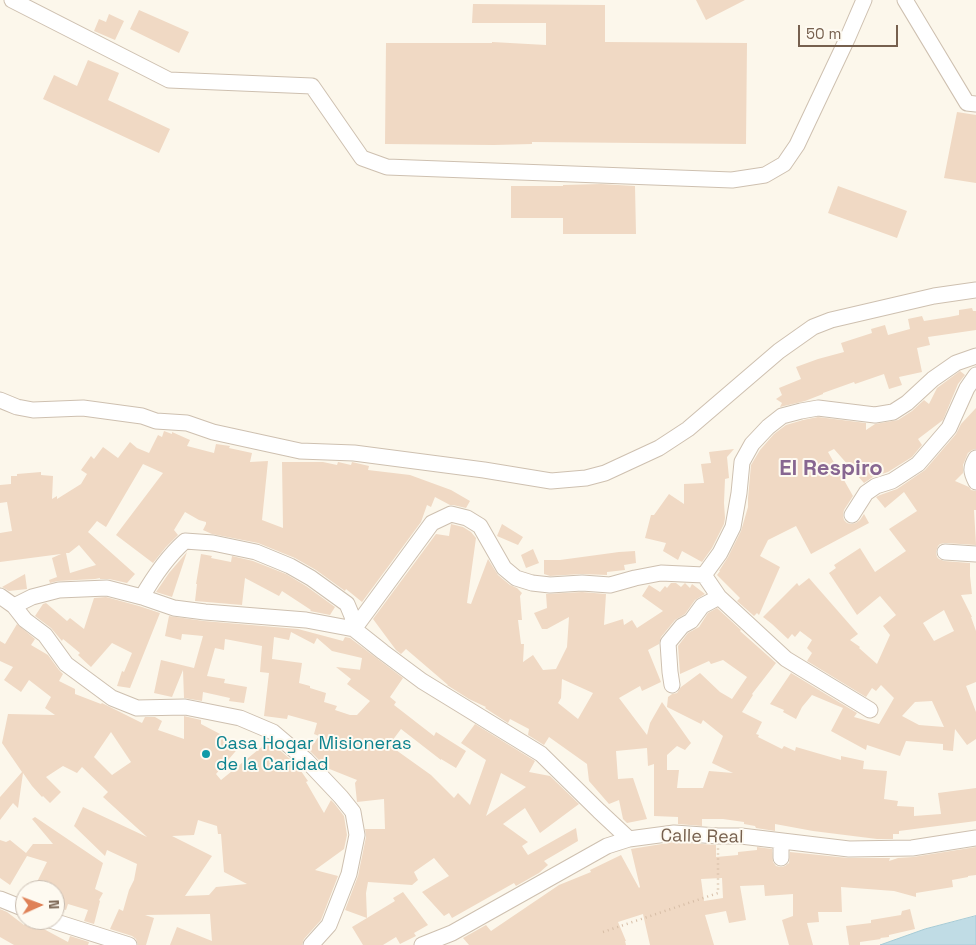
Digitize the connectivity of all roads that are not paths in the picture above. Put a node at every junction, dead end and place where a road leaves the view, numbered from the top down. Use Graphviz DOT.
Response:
graph roads {
  1 [pos="12,0"];
  2 [pos="864,0"];
  3 [pos="905,0"];
  4 [pos="976,104"];
  5 [pos="976,290"];
  6 [pos="976,356"];
  7 [pos="976,375"];
  8 [pos="0,400"];
  9 [pos="976,458"];
  10 [pos="976,482"];
  11 [pos="852,515"];
  12 [pos="944,552"];
  13 [pos="976,554"];
  14 [pos="704,575"];
  15 [pos="0,596"];
  16 [pos="142,596"];
  17 [pos="718,597"];
  18 [pos="14,606"];
  19 [pos="354,629"];
  20 [pos="672,684"];
  21 [pos="870,710"];
  22 [pos="976,838"];
  23 [pos="630,839"];
  24 [pos="781,840"];
  25 [pos="781,858"];
  26 [pos="0,899"];
  27 [pos="15,905"];
  28 [pos="65,925"];
  29 [pos="129,945"];
  30 [pos="310,945"];
  31 [pos="422,945"];
  1 -- 2 [label="street"];
  3 -- 4 [label="street"];
  5 -- 8 [label="street"];
  6 -- 14 [label="street"];
  7 -- 11 [label="street"];
  9 -- 10 [label="street"];
  12 -- 13 [label="street"];
  14 -- 17 [label="street"];
  14 -- 19 [label="street"];
  15 -- 18 [label="street"];
  16 -- 18 [label="street"];
  16 -- 19 [label="street"];
  16 -- 19 [label="street"];
  17 -- 20 [label="street"];
  17 -- 21 [label="street"];
  18 -- 30 [label="street"];
  19 -- 23 [label="street"];
  22 -- 24 [label="street, Calle Real"];
  23 -- 24 [label="street, Calle Real"];
  23 -- 31 [label="street, Calle Real"];
  24 -- 25 [label="street"];
  26 -- 27 [label="street"];
  28 -- 29 [label="street"];
}
